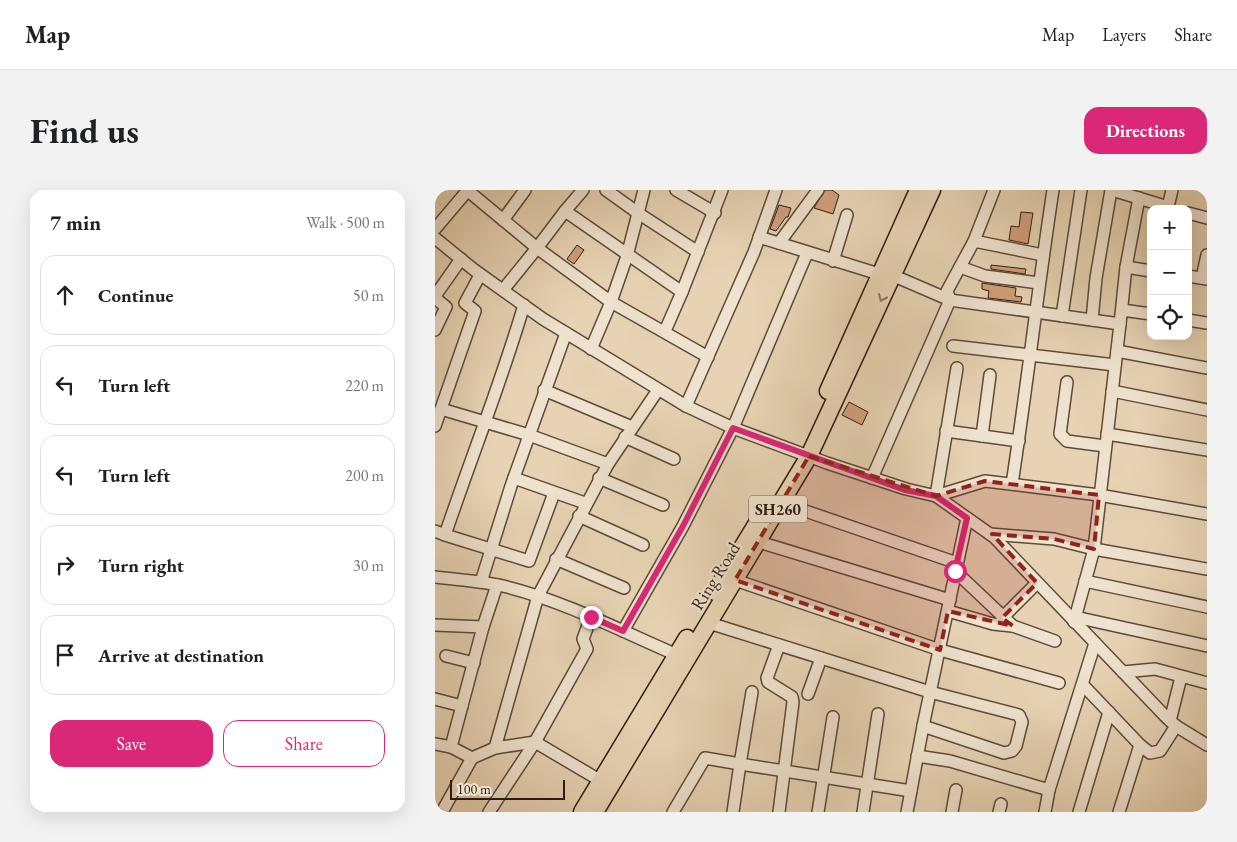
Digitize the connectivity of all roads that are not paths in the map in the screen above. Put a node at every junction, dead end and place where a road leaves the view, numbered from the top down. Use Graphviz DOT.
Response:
graph roads {
  1 [pos="467,190"];
  2 [pos="525,190"];
  3 [pos="583,190"];
  4 [pos="607,190"];
  5 [pos="644,190"];
  6 [pos="676,190"];
  7 [pos="722,190"];
  8 [pos="776,190"];
  9 [pos="818,190"];
  10 [pos="919,190"];
  11 [pos="931,190"];
  12 [pos="994,190"];
  13 [pos="1053,190"];
  14 [pos="1081,190"];
  15 [pos="1111,190"];
  16 [pos="1173,190"];
  17 [pos="1127,192"];
  18 [pos="1139,198"];
  19 [pos="1161,205"];
  20 [pos="1170,205"];
  21 [pos="565,211"];
  22 [pos="715,212"];
  23 [pos="638,213"];
  24 [pos="1192,214"];
  25 [pos="847,215"];
  26 [pos="1207,218"];
  27 [pos="503,220"];
  28 [pos="435,229"];
  29 [pos="759,237"];
  30 [pos="435,238"];
  31 [pos="974,241"];
  32 [pos="779,243"];
  33 [pos="537,248"];
  34 [pos="698,252"];
  35 [pos="807,254"];
  36 [pos="1043,255"];
  37 [pos="1207,255"];
  38 [pos="627,256"];
  39 [pos="461,259"];
  40 [pos="833,261"];
  41 [pos="960,267"];
  42 [pos="1126,267"];
  43 [pos="1147,270"];
  44 [pos="480,275"];
  45 [pos="886,275"];
  46 [pos="1204,279"];
  47 [pos="1039,283"];
  48 [pos="503,290"];
  49 [pos="682,292"];
  50 [pos="435,297"];
  51 [pos="950,300"];
  52 [pos="611,302"];
  53 [pos="524,305"];
  54 [pos="1122,310"];
  55 [pos="1036,312"];
  56 [pos="1147,313"];
  57 [pos="1062,316"];
  58 [pos="1092,320"];
  59 [pos="1192,321"];
  60 [pos="1207,323"];
  61 [pos="1120,324"];
  62 [pos="435,330"];
  63 [pos="665,331"];
  64 [pos="566,333"];
  65 [pos="953,346"];
  66 [pos="591,349"];
  67 [pos="1117,351"];
  68 [pos="1032,355"];
  69 [pos="708,357"];
  70 [pos="1115,365"];
  71 [pos="957,368"];
  72 [pos="1207,368"];
  73 [pos="991,374"];
  74 [pos="1067,382"];
  75 [pos="545,390"];
  76 [pos="658,390"];
  77 [pos="1112,391"];
  78 [pos="686,406"];
  79 [pos="1207,410"];
  80 [pos="437,418"];
  81 [pos="483,423"];
  82 [pos="632,427"];
  83 [pos="733,428"];
  84 [pos="946,431"];
  85 [pos="529,435"];
  86 [pos="981,436"];
  87 [pos="625,437"];
  88 [pos="1106,440"];
  89 [pos="1019,441"];
  90 [pos="1207,450"];
  91 [pos="804,454"];
  92 [pos="674,459"];
  93 [pos="607,464"];
  94 [pos="514,478"];
  95 [pos="599,478"];
  96 [pos="872,478"];
  97 [pos="1012,484"];
  98 [pos="554,493"];
  99 [pos="1099,494"];
  100 [pos="936,496"];
  101 [pos="782,503"];
  102 [pos="585,504"];
  103 [pos="663,505"];
  104 [pos="1207,514"];
  105 [pos="579,516"];
  106 [pos="967,518"];
  107 [pos="440,533"];
  108 [pos="990,534"];
  109 [pos="759,542"];
  110 [pos="643,545"];
  111 [pos="1094,549"];
  112 [pos="491,550"];
  113 [pos="556,558"];
  114 [pos="956,567"];
  115 [pos="1207,569"];
  116 [pos="435,577"];
  117 [pos="735,580"];
  118 [pos="1085,581"];
  119 [pos="481,582"];
  120 [pos="1037,583"];
  121 [pos="497,585"];
  122 [pos="625,588"];
  123 [pos="538,596"];
  124 [pos="949,606"];
  125 [pos="1207,607"];
  126 [pos="591,617"];
  127 [pos="1002,618"];
  128 [pos="1074,619"];
  129 [pos="709,623"];
  130 [pos="435,625"];
  131 [pos="1013,626"];
  132 [pos="483,627"];
  133 [pos="623,631"];
  134 [pos="1055,641"];
  135 [pos="1095,643"];
  136 [pos="779,645"];
  137 [pos="1207,646"];
  138 [pos="940,650"];
  139 [pos="677,655"];
  140 [pos="446,656"];
  141 [pos="821,658"];
  142 [pos="474,663"];
  143 [pos="1123,672"];
  144 [pos="1181,677"];
  145 [pos="1059,684"];
  146 [pos="1083,684"];
  147 [pos="1207,684"];
  148 [pos="751,692"];
  149 [pos="931,692"];
  150 [pos="808,694"];
  151 [pos="435,699"];
  152 [pos="462,706"];
  153 [pos="1109,712"];
  154 [pos="878,714"];
  155 [pos="833,717"];
  156 [pos="1173,724"];
  157 [pos="923,726"];
  158 [pos="535,742"];
  159 [pos="435,744"];
  160 [pos="1140,745"];
  161 [pos="1207,745"];
  162 [pos="451,747"];
  163 [pos="495,748"];
  164 [pos="917,756"];
  165 [pos="472,758"];
  166 [pos="740,764"];
  167 [pos="784,771"];
  168 [pos="822,777"];
  169 [pos="601,781"];
  170 [pos="868,784"];
  171 [pos="956,790"];
  172 [pos="1049,790"];
  173 [pos="911,791"];
  174 [pos="440,808"];
  175 [pos="489,812"];
  176 [pos="582,812"];
  177 [pos="595,812"];
  178 [pos="673,812"];
  179 [pos="733,812"];
  180 [pos="779,812"];
  181 [pos="818,812"];
  182 [pos="863,812"];
  183 [pos="907,812"];
  184 [pos="951,812"];
  185 [pos="1045,812"];
  186 [pos="1079,812"];
  187 [pos="1119,812"];
  1 -- 27 [label="street"];
  1 -- 28 [label="street"];
  2 -- 27 [label="street"];
  3 -- 21 [label="street"];
  4 -- 23 [label="street"];
  5 -- 23 [label="street"];
  6 -- 22 [label="street"];
  7 -- 22 [label="street"];
  8 -- 29 [label="street"];
  9 -- 32 [label="street"];
  10 -- 45 [label="highway, Ring Road / SH260"];
  11 -- 45 [label="highway, Ring Road / SH260"];
  12 -- 31 [label="street"];
  13 -- 36 [label="street"];
  14 -- 57 [label="street"];
  15 -- 17 [label="street"];
  15 -- 58 [label="street"];
  16 -- 20 [label="street"];
  17 -- 18 [label="street"];
  18 -- 19 [label="street"];
  18 -- 42 [label="street"];
  21 -- 33 [label="street"];
  21 -- 38 [label="street"];
  22 -- 34 [label="street"];
  23 -- 34 [label="street"];
  23 -- 38 [label="street"];
  24 -- 26 [label="street"];
  25 -- 40 [label="street"];
  27 -- 33 [label="street"];
  29 -- 32 [label="street"];
  29 -- 69 [label="street"];
  30 -- 39 [label="street"];
  31 -- 36 [label="street"];
  31 -- 41 [label="street"];
  32 -- 35 [label="street"];
  33 -- 48 [label="street"];
  33 -- 52 [label="street"];
  34 -- 49 [label="street"];
  35 -- 40 [label="street"];
  35 -- 83 [label="street"];
  36 -- 47 [label="street"];
  37 -- 46 [label="street"];
  38 -- 49 [label="street"];
  38 -- 52 [label="street"];
  39 -- 44 [label="street"];
  39 -- 50 [label="street"];
  40 -- 45 [label="street"];
  41 -- 47 [label="street"];
  41 -- 51 [label="street"];
  42 -- 43 [label="street"];
  42 -- 54 [label="street"];
  44 -- 48 [label="street"];
  44 -- 80 [label="street"];
  45 -- 51 [label="street"];
  45 -- 91 [label="highway, Ring Road / SH260"];
  47 -- 55 [label="street"];
  48 -- 53 [label="street"];
  49 -- 63 [label="street"];
  50 -- 62 [label="street"];
  51 -- 55 [label="street"];
  51 -- 96 [label="street"];
  52 -- 63 [label="street"];
  52 -- 66 [label="street"];
  53 -- 64 [label="street"];
  53 -- 81 [label="street"];
  54 -- 56 [label="street"];
  54 -- 61 [label="street"];
  55 -- 57 [label="street"];
  55 -- 68 [label="street"];
  57 -- 58 [label="street"];
  58 -- 61 [label="street"];
  59 -- 60 [label="street"];
  61 -- 67 [label="street"];
  63 -- 69 [label="street"];
  64 -- 66 [label="street"];
  64 -- 75 [label="street"];
  65 -- 68 [label="street"];
  66 -- 76 [label="street"];
  67 -- 70 [label="street"];
  67 -- 72 [label="street"];
  68 -- 70 [label="street"];
  68 -- 89 [label="street"];
  69 -- 78 [label="street"];
  70 -- 77 [label="street"];
  71 -- 84 [label="street"];
  73 -- 86 [label="street"];
  74 -- 88 [label="street"];
  75 -- 82 [label="street"];
  75 -- 85 [label="street"];
  76 -- 78 [label="street"];
  76 -- 82 [label="street"];
  77 -- 79 [label="street"];
  77 -- 88 [label="street"];
  78 -- 83 [label="street"];
  80 -- 81 [label="street"];
  81 -- 85 [label="street"];
  81 -- 107 [label="street"];
  82 -- 87 [label="street"];
  83 -- 91 [label="street"];
  83 -- 133 [label="street"];
  84 -- 86 [label="street"];
  84 -- 100 [label="street"];
  85 -- 93 [label="street"];
  85 -- 94 [label="street"];
  86 -- 89 [label="street"];
  87 -- 92 [label="street"];
  87 -- 93 [label="street"];
  88 -- 90 [label="street"];
  88 -- 99 [label="street"];
  89 -- 97 [label="street"];
  91 -- 96 [label="street"];
  91 -- 101 [label="highway, Ring Road / SH260"];
  91 -- 139 [label="highway, Ring Road / SH260"];
  93 -- 95 [label="street"];
  94 -- 98 [label="street"];
  94 -- 112 [label="street"];
  95 -- 102 [label="street"];
  95 -- 103 [label="street"];
  96 -- 100 [label="street"];
  97 -- 99 [label="street"];
  97 -- 100 [label="street"];
  98 -- 102 [label="street"];
  98 -- 112 [label="street"];
  99 -- 104 [label="street"];
  99 -- 111 [label="street"];
  100 -- 106 [label="street"];
  101 -- 109 [label="highway, Ring Road / SH260"];
  101 -- 114 [label="street"];
  102 -- 105 [label="street"];
  105 -- 110 [label="street"];
  105 -- 113 [label="street"];
  106 -- 108 [label="street"];
  106 -- 114 [label="street"];
  107 -- 112 [label="street"];
  108 -- 111 [label="street"];
  108 -- 120 [label="street"];
  109 -- 117 [label="highway, Ring Road / SH260"];
  109 -- 124 [label="street"];
  111 -- 115 [label="street"];
  111 -- 118 [label="street"];
  112 -- 119 [label="street"];
  113 -- 122 [label="street"];
  113 -- 123 [label="street"];
  114 -- 124 [label="street"];
  114 -- 127 [label="street"];
  116 -- 119 [label="street"];
  117 -- 129 [label="highway, Ring Road / SH260"];
  117 -- 138 [label="street"];
  118 -- 125 [label="street"];
  118 -- 128 [label="street"];
  119 -- 121 [label="street"];
  120 -- 127 [label="street"];
  120 -- 128 [label="street"];
  121 -- 123 [label="street"];
  121 -- 132 [label="street"];
  123 -- 126 [label="street"];
  123 -- 163 [label="street"];
  124 -- 131 [label="street"];
  124 -- 138 [label="street"];
  126 -- 133 [label="street"];
  126 -- 158 [label="street"];
  127 -- 131 [label="street"];
  128 -- 135 [label="street"];
  128 -- 137 [label="street"];
  129 -- 136 [label="street"];
  129 -- 177 [label="highway, Ring Road / SH260"];
  130 -- 132 [label="street"];
  131 -- 134 [label="street"];
  132 -- 142 [label="street"];
  133 -- 139 [label="street"];
  135 -- 143 [label="street"];
  135 -- 146 [label="street"];
  136 -- 141 [label="street"];
  136 -- 167 [label="street"];
  138 -- 145 [label="street"];
  138 -- 149 [label="street"];
  139 -- 169 [label="highway, Ring Road / SH260"];
  140 -- 142 [label="street"];
  141 -- 149 [label="street"];
  141 -- 150 [label="street"];
  142 -- 152 [label="street"];
  143 -- 144 [label="street"];
  143 -- 156 [label="street"];
  144 -- 147 [label="street"];
  144 -- 156 [label="street"];
  146 -- 153 [label="street"];
  146 -- 172 [label="street"];
  148 -- 166 [label="street"];
  149 -- 157 [label="street"];
  149 -- 157 [label="street"];
  151 -- 152 [label="street"];
  152 -- 162 [label="street"];
  153 -- 160 [label="street"];
  153 -- 186 [label="street"];
  154 -- 170 [label="street"];
  155 -- 168 [label="street"];
  156 -- 160 [label="street"];
  156 -- 161 [label="street"];
  157 -- 164 [label="street"];
  158 -- 163 [label="street"];
  158 -- 169 [label="street"];
  158 -- 175 [label="street"];
  159 -- 162 [label="street"];
  160 -- 187 [label="street"];
  162 -- 165 [label="street"];
  163 -- 165 [label="street"];
  164 -- 172 [label="street"];
  164 -- 173 [label="street"];
  165 -- 174 [label="street"];
  166 -- 167 [label="street"];
  166 -- 178 [label="street"];
  166 -- 179 [label="street"];
  167 -- 168 [label="street"];
  167 -- 180 [label="street"];
  168 -- 170 [label="street"];
  168 -- 181 [label="street"];
  169 -- 176 [label="highway, Ring Road / SH260"];
  170 -- 173 [label="street"];
  170 -- 182 [label="street"];
  171 -- 184 [label="street"];
  172 -- 185 [label="street"];
  173 -- 183 [label="street"];
}
